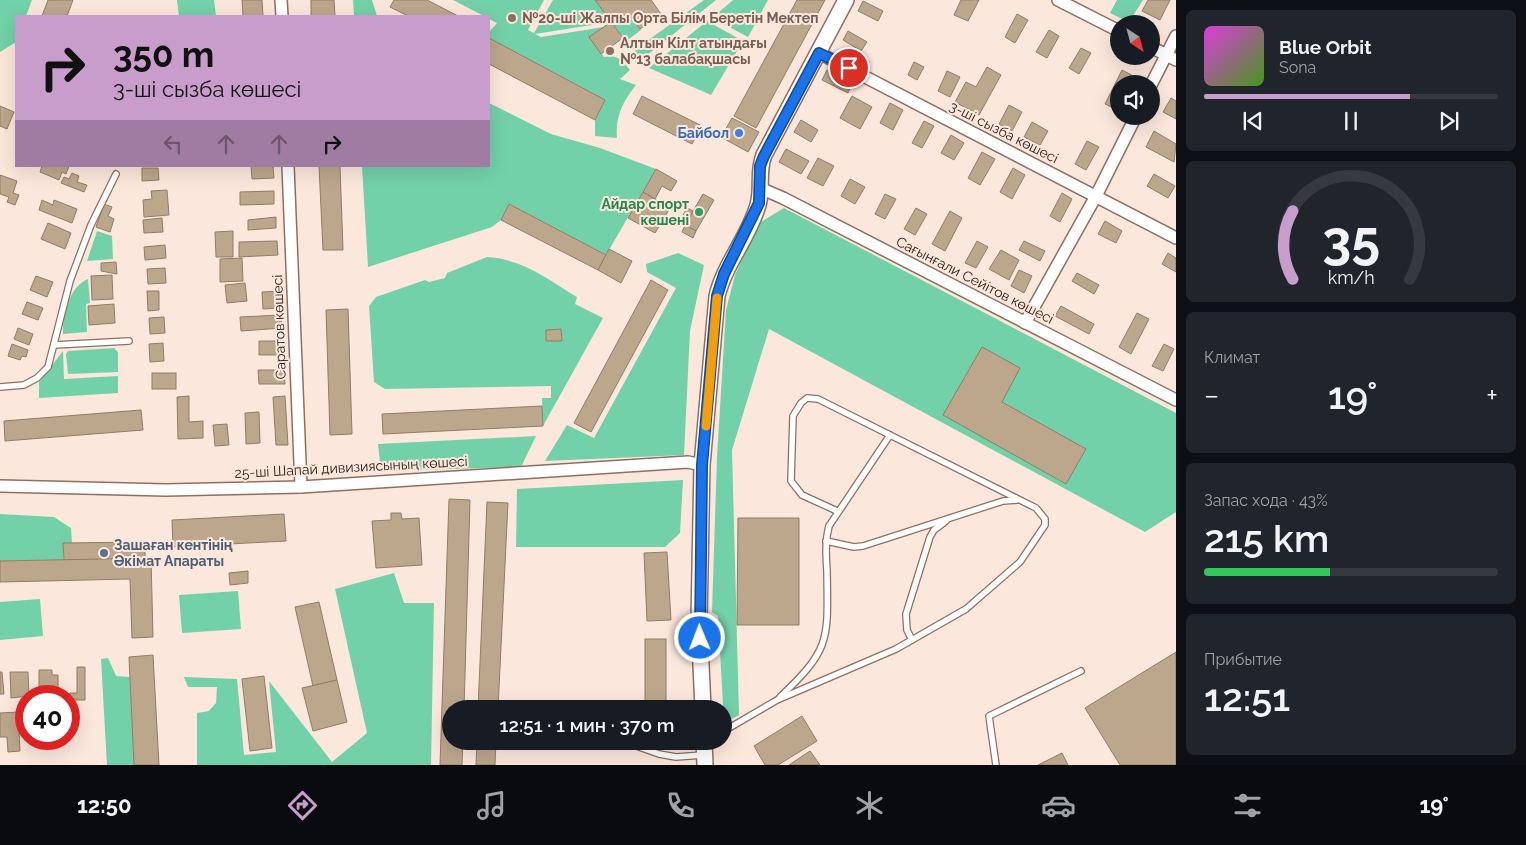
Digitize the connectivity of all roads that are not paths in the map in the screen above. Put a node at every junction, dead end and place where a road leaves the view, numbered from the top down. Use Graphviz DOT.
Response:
graph roads {
  1 [pos="281,0"];
  2 [pos="846,0"];
  3 [pos="1058,0"];
  4 [pos="282,15"];
  5 [pos="1110,26"];
  6 [pos="1176,36"];
  7 [pos="1160,52"];
  8 [pos="819,53"];
  9 [pos="1171,58"];
  10 [pos="1158,75"];
  11 [pos="1132,125"];
  12 [pos="288,167"];
  13 [pos="116,174"];
  14 [pos="760,188"];
  15 [pos="1096,196"];
  16 [pos="1176,238"];
  17 [pos="1026,323"];
  18 [pos="129,341"];
  19 [pos="54,345"];
  20 [pos="0,388"];
  21 [pos="1176,400"];
  22 [pos="890,435"];
  23 [pos="702,465"];
  24 [pos="0,486"];
  25 [pos="301,486"];
  26 [pos="1021,501"];
  27 [pos="837,511"];
  28 [pos="952,517"];
  29 [pos="826,541"];
  30 [pos="912,640"];
  31 [pos="1081,671"];
  32 [pos="703,700"];
  33 [pos="776,700"];
  34 [pos="732,726"];
  35 [pos="648,750"];
  36 [pos="705,754"];
  37 [pos="996,765"];
  1 -- 4 [label="street"];
  2 -- 8 [label="street"];
  3 -- 5 [label="street"];
  6 -- 9 [label="street"];
  7 -- 9 [label="street"];
  8 -- 14 [label="street"];
  8 -- 15 [label="street, 3-ші сызба көшесі"];
  9 -- 10 [label="street"];
  11 -- 15 [label="street"];
  12 -- 25 [label="street, Саратов көшесі"];
  13 -- 19 [label="lane"];
  14 -- 17 [label="street, Сағынғали Сейітов көшесі"];
  14 -- 23 [label="street"];
  15 -- 16 [label="street, 3-ші сызба көшесі"];
  15 -- 17 [label="street"];
  17 -- 21 [label="street, Сағынғали Сейітов көшесі"];
  18 -- 19 [label="lane"];
  19 -- 20 [label="lane"];
  22 -- 26 [label="lane"];
  22 -- 27 [label="lane"];
  22 -- 27 [label="lane"];
  23 -- 25 [label="street, 25-ші Шапай дивизиясының көшесі"];
  23 -- 32 [label="street"];
  24 -- 25 [label="street, 25-ші Шапай дивизиясының көшесі"];
  26 -- 28 [label="lane"];
  26 -- 30 [label="lane"];
  27 -- 29 [label="lane"];
  28 -- 29 [label="lane"];
  28 -- 30 [label="lane"];
  29 -- 33 [label="lane"];
  30 -- 33 [label="lane"];
  31 -- 37 [label="lane"];
  33 -- 34 [label="lane"];
  35 -- 36 [label="lane"];
}
